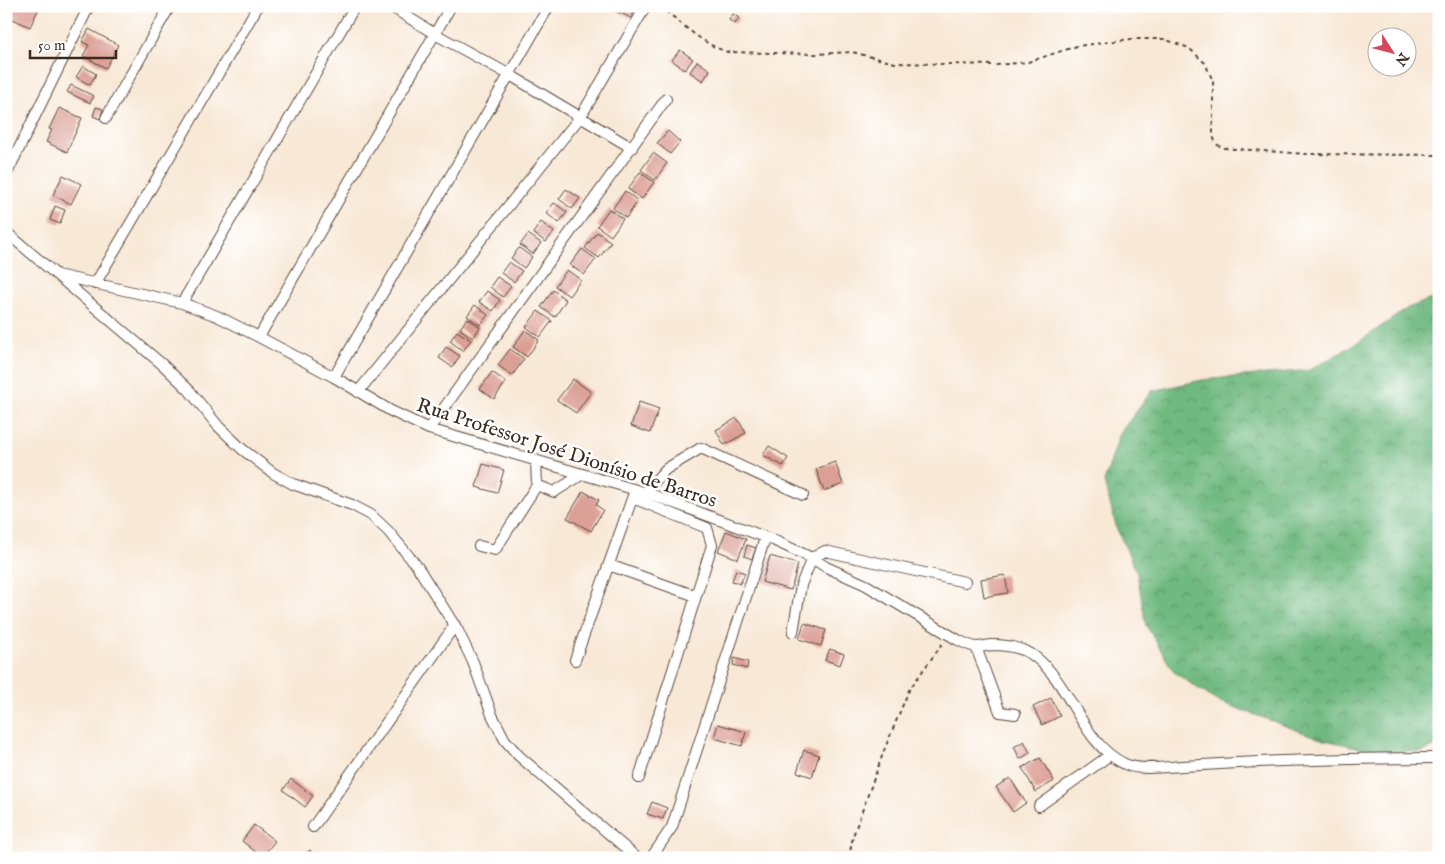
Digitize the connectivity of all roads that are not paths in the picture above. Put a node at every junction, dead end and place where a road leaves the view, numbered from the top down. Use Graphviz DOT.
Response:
graph roads {
  1 [pos="89,6"];
  2 [pos="170,6"];
  3 [pos="258,6"];
  4 [pos="355,6"];
  5 [pos="390,6"];
  6 [pos="451,6"];
  7 [pos="549,6"];
  8 [pos="646,6"];
  9 [pos="435,34"];
  10 [pos="510,75"];
  11 [pos="666,99"];
  12 [pos="581,116"];
  13 [pos="106,118"];
  14 [pos="632,148"];
  15 [pos="6,175"];
  16 [pos="6,232"];
  17 [pos="56,275"];
  18 [pos="95,284"];
  19 [pos="182,303"];
  20 [pos="260,337"];
  21 [pos="334,377"];
  22 [pos="358,392"];
  23 [pos="429,429"];
  24 [pos="536,460"];
  25 [pos="583,474"];
  26 [pos="538,485"];
  27 [pos="638,493"];
  28 [pos="803,495"];
  29 [pos="765,538"];
  30 [pos="479,546"];
  31 [pos="812,558"];
  32 [pos="609,564"];
  33 [pos="965,582"];
  34 [pos="696,596"];
  35 [pos="455,625"];
  36 [pos="794,632"];
  37 [pos="976,647"];
  38 [pos="574,660"];
  39 [pos="1015,714"];
  40 [pos="1110,755"];
  41 [pos="1439,758"];
  42 [pos="639,778"];
  43 [pos="1039,806"];
  44 [pos="313,827"];
  45 [pos="637,858"];
  46 [pos="651,858"];
  1 -- 15 [label="street"];
  2 -- 13 [label="street"];
  3 -- 18 [label="street"];
  4 -- 19 [label="street"];
  5 -- 9 [label="street"];
  6 -- 9 [label="street"];
  7 -- 10 [label="street"];
  8 -- 12 [label="street"];
  9 -- 10 [label="street"];
  9 -- 20 [label="street"];
  10 -- 12 [label="street"];
  10 -- 21 [label="street"];
  11 -- 14 [label="street"];
  12 -- 14 [label="street"];
  12 -- 22 [label="street"];
  14 -- 23 [label="street"];
  16 -- 17 [label="street, Rua Professor José Dionísio de Barros"];
  17 -- 18 [label="street, Rua Professor José Dionísio de Barros"];
  17 -- 35 [label="street"];
  18 -- 19 [label="street, Rua Professor José Dionísio de Barros"];
  19 -- 20 [label="street, Rua Professor José Dionísio de Barros"];
  20 -- 21 [label="street, Rua Professor José Dionísio de Barros"];
  21 -- 22 [label="street, Rua Professor José Dionísio de Barros"];
  22 -- 23 [label="street, Rua Professor José Dionísio de Barros"];
  23 -- 24 [label="street, Rua Professor José Dionísio de Barros"];
  24 -- 25 [label="street, Rua Professor José Dionísio de Barros"];
  24 -- 26 [label="street"];
  25 -- 26 [label="street"];
  25 -- 27 [label="street, Rua Professor José Dionísio de Barros"];
  26 -- 30 [label="street"];
  27 -- 28 [label="street"];
  27 -- 29 [label="street, Rua Professor José Dionísio de Barros"];
  27 -- 32 [label="street"];
  27 -- 34 [label="street"];
  29 -- 31 [label="street, Rua Professor José Dionísio de Barros"];
  29 -- 46 [label="street"];
  31 -- 33 [label="street"];
  31 -- 36 [label="street"];
  31 -- 37 [label="street, Rua Professor José Dionísio de Barros"];
  32 -- 34 [label="street"];
  32 -- 38 [label="street"];
  34 -- 42 [label="street"];
  35 -- 44 [label="street"];
  35 -- 45 [label="street"];
  37 -- 39 [label="street"];
  37 -- 40 [label="street, Rua Professor José Dionísio de Barros"];
  40 -- 41 [label="street, Rua Professor José Dionísio de Barros"];
  40 -- 43 [label="street"];
}
